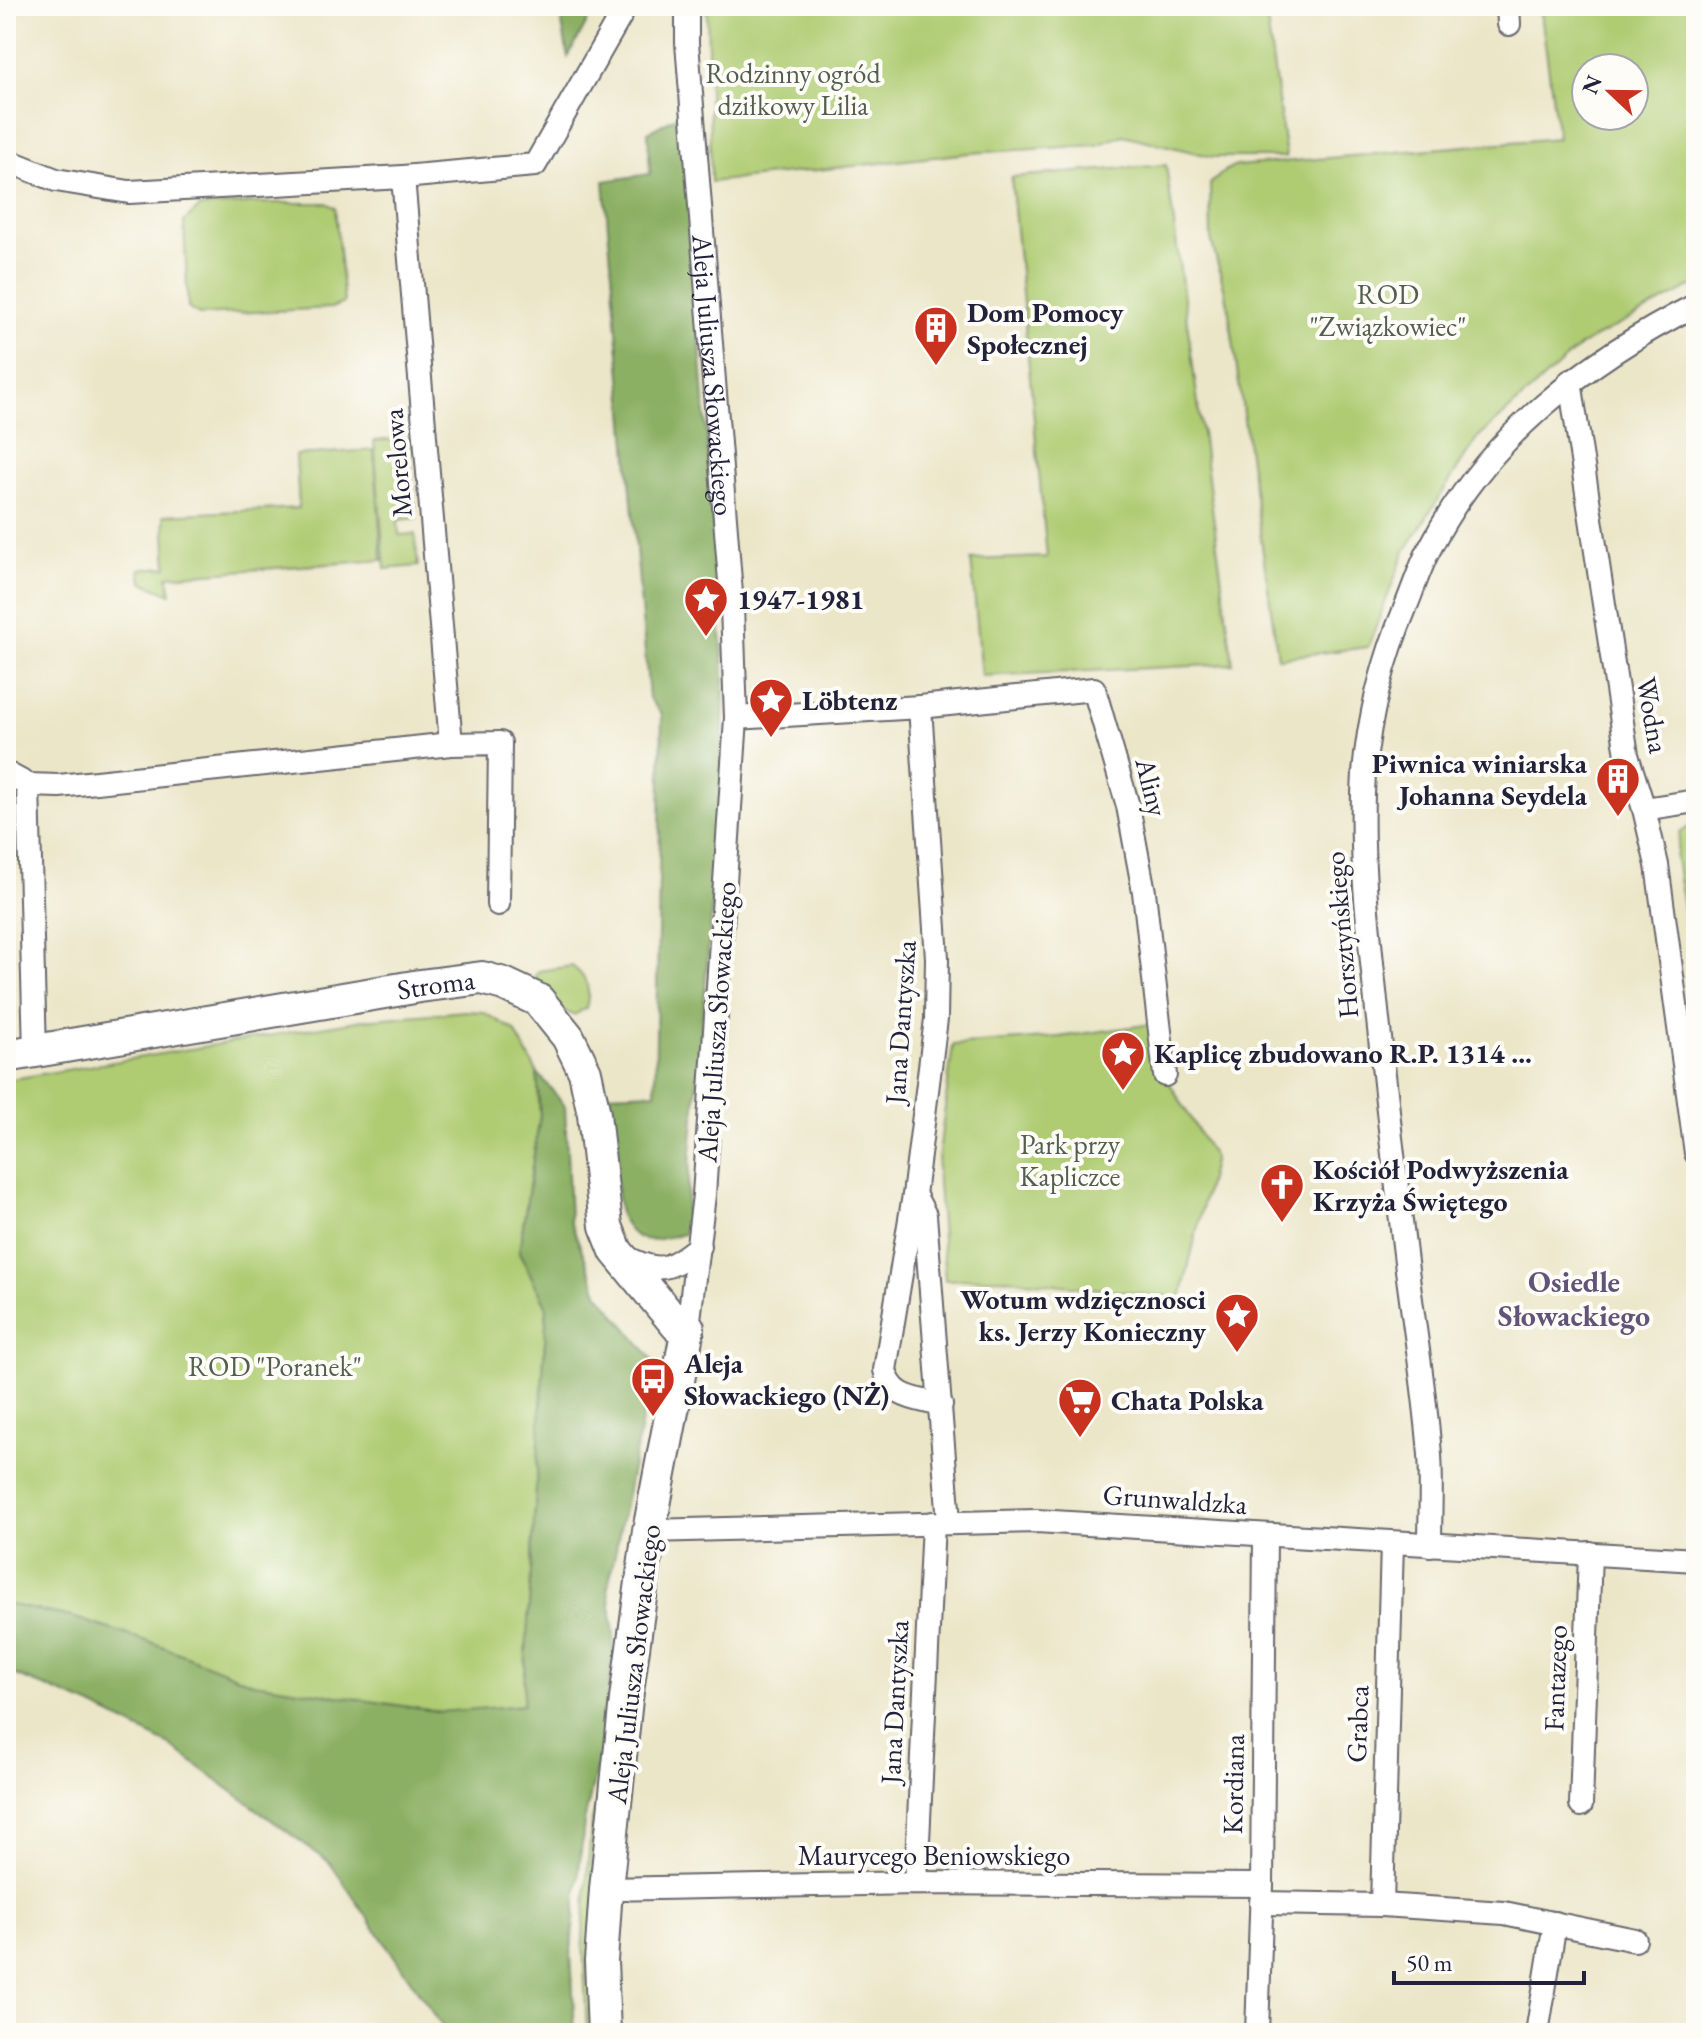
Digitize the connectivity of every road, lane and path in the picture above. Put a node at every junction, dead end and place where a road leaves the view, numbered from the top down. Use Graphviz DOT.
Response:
graph roads {
  1 [pos="626,6"];
  2 [pos="687,6"];
  3 [pos="6,160"];
  4 [pos="403,177"];
  5 [pos="1696,305"];
  6 [pos="1570,381"];
  7 [pos="920,707"];
  8 [pos="736,718"];
  9 [pos="451,744"];
  10 [pos="6,773"];
  11 [pos="28,785"];
  12 [pos="1696,801"];
  13 [pos="1644,809"];
  14 [pos="498,904"];
  15 [pos="20,1054"];
  16 [pos="1165,1075"];
  17 [pos="1696,1153"];
  18 [pos="914,1195"];
  19 [pos="699,1246"];
  20 [pos="616,1251"];
  21 [pos="688,1328"];
  22 [pos="941,1405"];
  23 [pos="941,1523"];
  24 [pos="649,1531"];
  25 [pos="1265,1535"];
  26 [pos="1392,1543"];
  27 [pos="1430,1545"];
  28 [pos="1590,1553"];
  29 [pos="1696,1560"];
  30 [pos="1581,1805"];
  31 [pos="916,1883"];
  32 [pos="606,1889"];
  33 [pos="1262,1894"];
  34 [pos="1382,1905"];
  35 [pos="1555,1923"];
  36 [pos="1635,1940"];
  37 [pos="604,2033"];
  38 [pos="1257,2033"];
  39 [pos="1537,2033"];
  1 -- 4 [label="street"];
  2 -- 8 [label="street, Aleja Juliusza Słowackiego"];
  3 -- 4 [label="street"];
  4 -- 9 [label="street, Morelowa"];
  5 -- 6 [label="street, Horsztyńskiego"];
  6 -- 13 [label="street, Wodna"];
  6 -- 27 [label="street, Horsztyńskiego"];
  7 -- 8 [label="street"];
  7 -- 16 [label="street, Aliny"];
  7 -- 18 [label="street, Jana Dantyszka"];
  8 -- 19 [label="street, Aleja Juliusza Słowackiego"];
  9 -- 11 [label="street"];
  9 -- 14 [label="street"];
  10 -- 11 [label="street"];
  11 -- 15 [label="street"];
  12 -- 13 [label="street"];
  13 -- 17 [label="street, Wodna"];
  15 -- 20 [label="street, Stroma"];
  18 -- 22 [label="street, Jana Dantyszka"];
  18 -- 22 [label="street"];
  19 -- 20 [label="street"];
  19 -- 21 [label="street, Aleja Juliusza Słowackiego"];
  20 -- 21 [label="street, Stroma"];
  21 -- 24 [label="street, Aleja Juliusza Słowackiego"];
  22 -- 23 [label="street, Jana Dantyszka"];
  23 -- 24 [label="street, Grunwaldzka"];
  23 -- 25 [label="street, Grunwaldzka"];
  23 -- 31 [label="street, Jana Dantyszka"];
  24 -- 32 [label="street, Aleja Juliusza Słowackiego"];
  25 -- 26 [label="street, Grunwaldzka"];
  25 -- 33 [label="street, Kordiana"];
  26 -- 27 [label="street, Grunwaldzka"];
  26 -- 34 [label="street, Grabca"];
  27 -- 28 [label="street, Grunwaldzka"];
  28 -- 29 [label="street, Grunwaldzka"];
  28 -- 30 [label="street, Fantazego"];
  31 -- 32 [label="street, Maurycego Beniowskiego"];
  31 -- 33 [label="street, Maurycego Beniowskiego"];
  32 -- 37 [label="street, Aleja Juliusza Słowackiego"];
  33 -- 34 [label="street, Maurycego Beniowskiego"];
  33 -- 38 [label="street, Kordiana"];
  34 -- 35 [label="street, Maurycego Beniowskiego"];
  35 -- 36 [label="street, Maurycego Beniowskiego"];
  35 -- 39 [label="street"];
}
